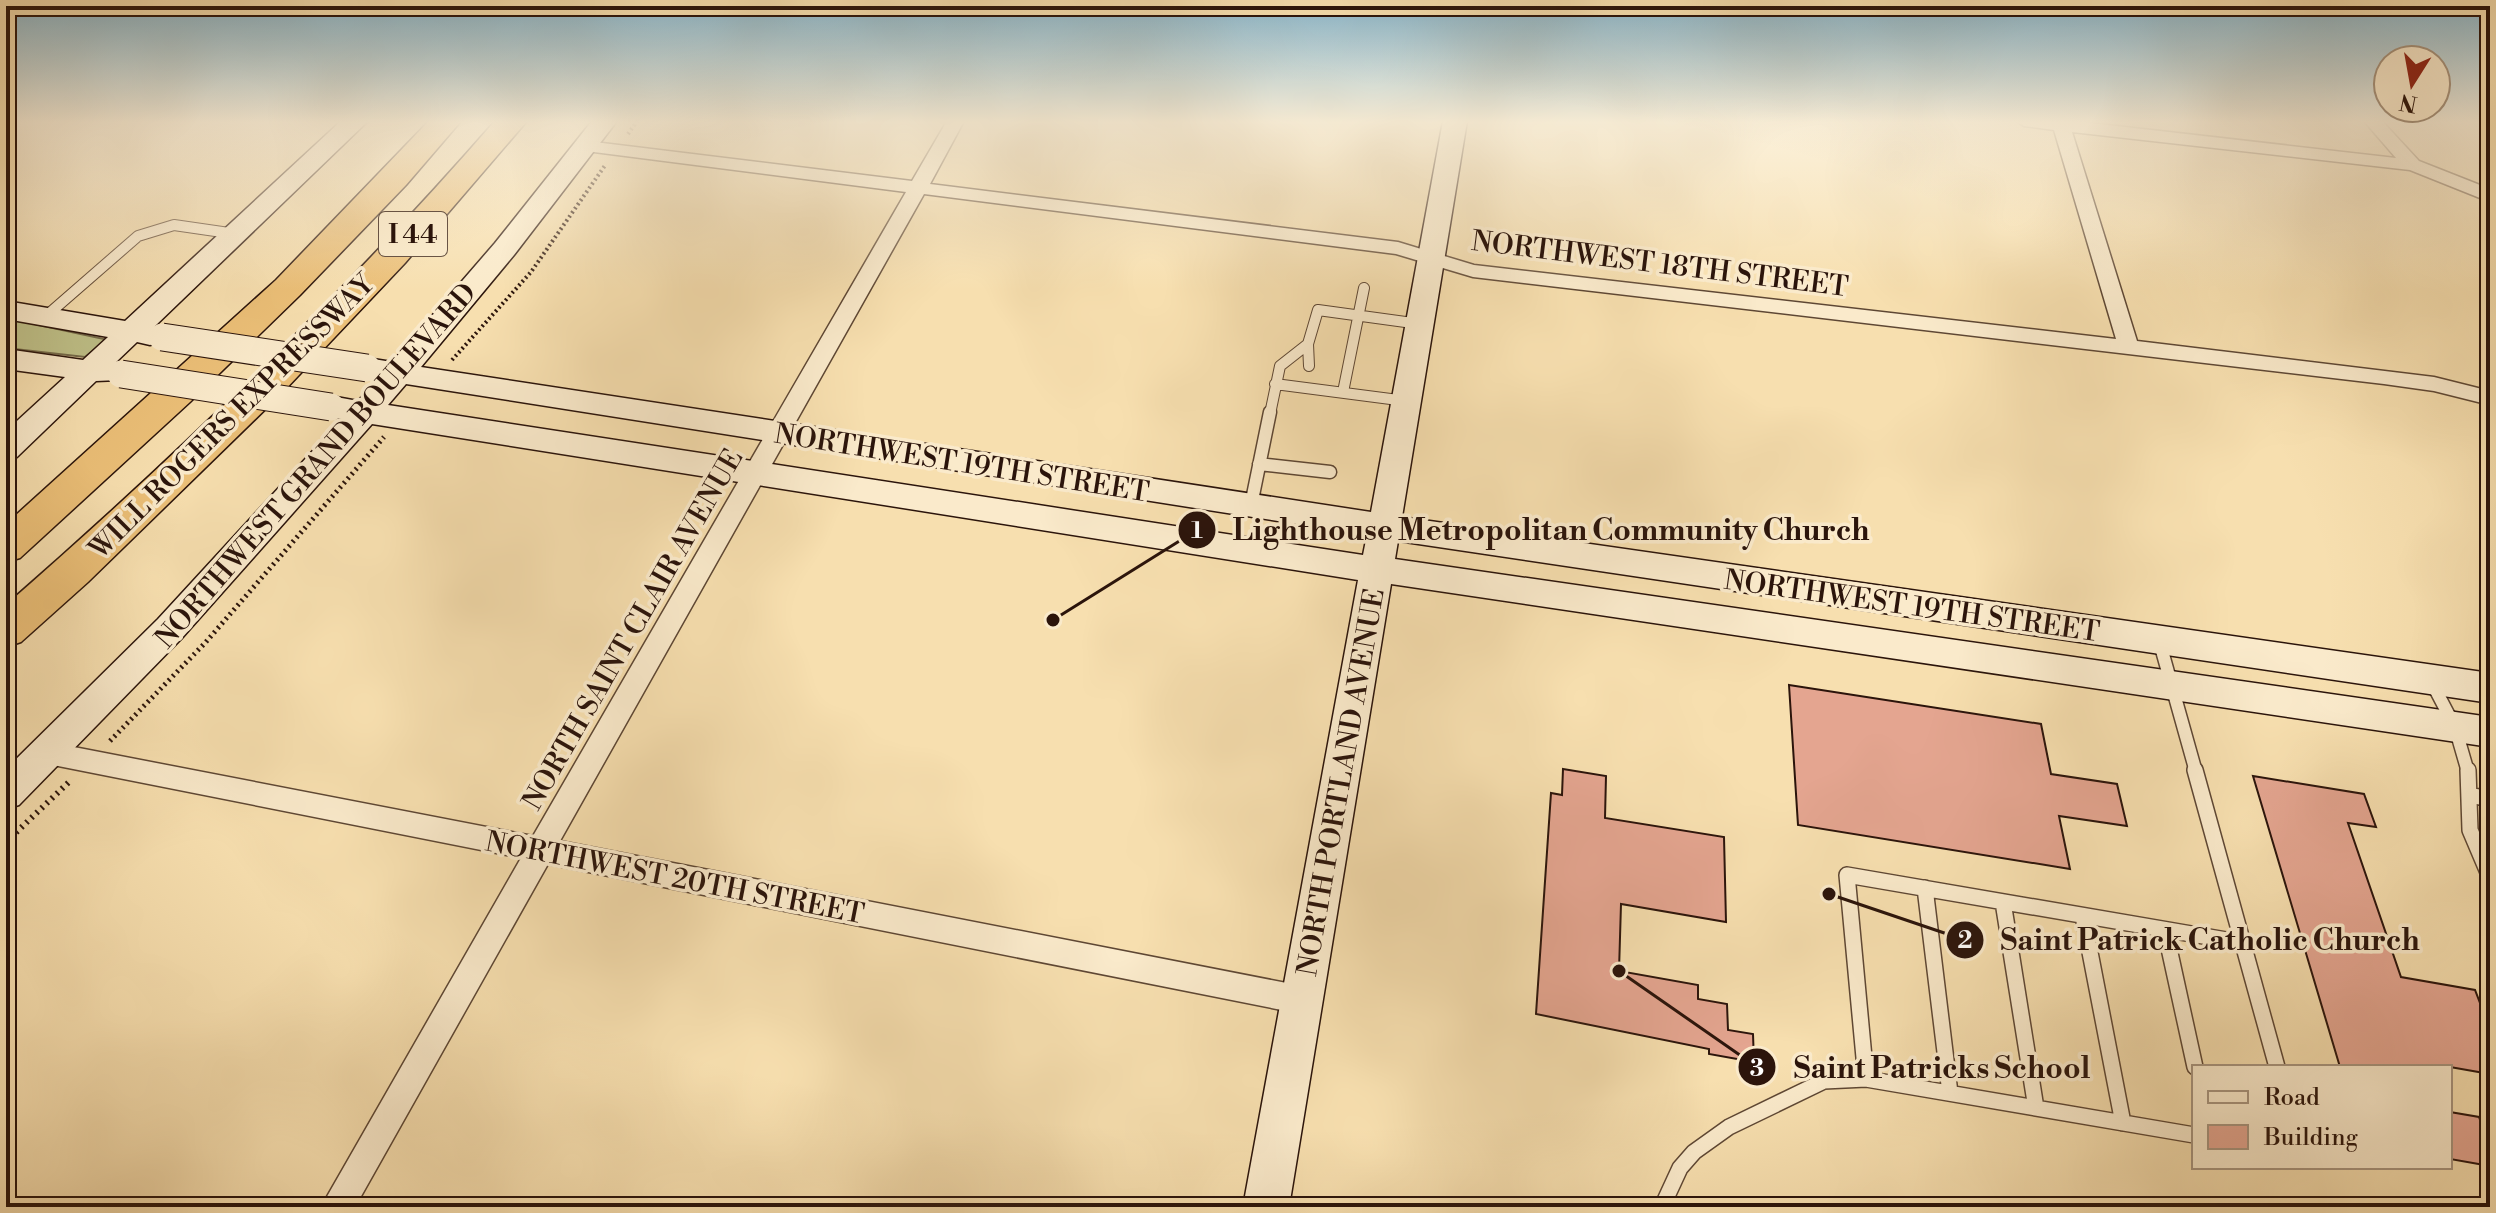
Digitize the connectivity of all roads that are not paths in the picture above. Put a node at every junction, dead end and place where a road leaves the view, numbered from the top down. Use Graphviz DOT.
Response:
graph roads {
  1 [pos="296,178"];
  2 [pos="396,178"];
  3 [pos="463,178"];
  4 [pos="563,178"];
  5 [pos="842,178"];
  6 [pos="923,178"];
  7 [pos="1445,178"];
  8 [pos="2077,178"];
  9 [pos="2444,178"];
  10 [pos="918,187"];
  11 [pos="2490,196"];
  12 [pos="236,234"];
  13 [pos="1431,258"];
  14 [pos="1364,288"];
  15 [pos="6,310"];
  16 [pos="1358,314"];
  17 [pos="45,317"];
  18 [pos="1420,324"];
  19 [pos="132,332"];
  20 [pos="1308,344"];
  21 [pos="2129,348"];
  22 [pos="6,359"];
  23 [pos="107,372"];
  24 [pos="400,373"];
  25 [pos="1292,375"];
  26 [pos="1307,377"];
  27 [pos="1275,384"];
  28 [pos="1343,392"];
  29 [pos="2490,398"];
  30 [pos="1406,401"];
  31 [pos="374,426"];
  32 [pos="777,434"];
  33 [pos="6,449"];
  34 [pos="1259,464"];
  35 [pos="1330,472"];
  36 [pos="755,473"];
  37 [pos="1251,505"];
  38 [pos="1384,527"];
  39 [pos="6,547"];
  40 [pos="1377,569"];
  41 [pos="6,630"];
  42 [pos="2159,640"];
  43 [pos="2431,680"];
  44 [pos="2171,686"];
  45 [pos="2490,688"];
  46 [pos="2455,727"];
  47 [pos="2490,732"];
  48 [pos="48,753"];
  49 [pos="6,793"];
  50 [pos="2469,795"];
  51 [pos="2490,799"];
  52 [pos="540,851"];
  53 [pos="2490,877"];
  54 [pos="1925,888"];
  55 [pos="2003,902"];
  56 [pos="2083,916"];
  57 [pos="2165,930"];
  58 [pos="2244,943"];
  59 [pos="1302,1000"];
  60 [pos="2195,1065"];
  61 [pos="2276,1065"];
  62 [pos="1866,1079"];
  63 [pos="1950,1093"];
  64 [pos="2036,1108"];
  65 [pos="2123,1123"];
  66 [pos="2192,1135"];
  67 [pos="337,1207"];
  68 [pos="1266,1207"];
  69 [pos="1662,1207"];
  1 -- 12 [label="street"];
  2 -- 39 [label="highway, WILL ROGERS EXPRESSWAY / I 44"];
  3 -- 41 [label="highway, WILL ROGERS EXPRESSWAY / I 44"];
  4 -- 24 [label="street, NORTHWEST GRAND BOULEVARD"];
  5 -- 10 [label="street, NORTHWEST 18TH STREET"];
  6 -- 10 [label="street, NORTH SAINT CLAIR AVENUE"];
  7 -- 13 [label="street, NORTH PORTLAND AVENUE"];
  8 -- 21 [label="street"];
  9 -- 11 [label="street"];
  10 -- 13 [label="street, NORTHWEST 18TH STREET"];
  10 -- 32 [label="street, NORTH SAINT CLAIR AVENUE"];
  12 -- 17 [label="lane"];
  12 -- 19 [label="street"];
  13 -- 18 [label="street, NORTH PORTLAND AVENUE"];
  13 -- 21 [label="street, NORTHWEST 18TH STREET"];
  14 -- 16 [label="lane"];
  15 -- 17 [label="street, NORTHWEST 19TH STREET"];
  16 -- 18 [label="lane"];
  16 -- 20 [label="lane"];
  16 -- 28 [label="lane"];
  17 -- 19 [label="street, NORTHWEST 19TH STREET"];
  18 -- 30 [label="street, NORTH PORTLAND AVENUE"];
  19 -- 23 [label="street"];
  19 -- 24 [label="street, NORTHWEST 19TH STREET, bridge"];
  20 -- 25 [label="lane"];
  20 -- 26 [label="lane"];
  20 -- 27 [label="lane"];
  21 -- 29 [label="street, NORTHWEST 18TH STREET"];
  22 -- 23 [label="street, NORTHWEST 19TH STREET"];
  23 -- 31 [label="street, NORTHWEST 19TH STREET, bridge"];
  23 -- 33 [label="street"];
  24 -- 31 [label="street, NORTHWEST GRAND BOULEVARD"];
  24 -- 32 [label="street, NORTHWEST 19TH STREET"];
  25 -- 26 [label="lane"];
  25 -- 27 [label="lane"];
  26 -- 28 [label="lane"];
  27 -- 34 [label="lane"];
  28 -- 30 [label="lane"];
  30 -- 38 [label="street, NORTH PORTLAND AVENUE"];
  31 -- 36 [label="street, NORTHWEST 19TH STREET"];
  31 -- 48 [label="street, NORTHWEST GRAND BOULEVARD"];
  32 -- 36 [label="street, NORTH SAINT CLAIR AVENUE"];
  32 -- 37 [label="street, NORTHWEST 19TH STREET"];
  34 -- 35 [label="lane"];
  34 -- 37 [label="lane"];
  36 -- 40 [label="street, NORTHWEST 19TH STREET"];
  36 -- 52 [label="street, NORTH SAINT CLAIR AVENUE"];
  37 -- 38 [label="street, NORTHWEST 19TH STREET"];
  38 -- 40 [label="street, NORTH PORTLAND AVENUE"];
  38 -- 42 [label="street, NORTHWEST 19TH STREET"];
  40 -- 44 [label="street, NORTHWEST 19TH STREET"];
  40 -- 59 [label="street, NORTH PORTLAND AVENUE"];
  42 -- 43 [label="street, NORTHWEST 19TH STREET"];
  42 -- 44 [label="lane"];
  43 -- 45 [label="street, NORTHWEST 19TH STREET"];
  43 -- 46 [label="lane"];
  44 -- 46 [label="street, NORTHWEST 19TH STREET"];
  44 -- 58 [label="lane"];
  46 -- 47 [label="street, NORTHWEST 19TH STREET"];
  46 -- 50 [label="lane"];
  48 -- 49 [label="street, NORTHWEST GRAND BOULEVARD"];
  48 -- 52 [label="street, NORTHWEST 20TH STREET"];
  50 -- 51 [label="lane"];
  50 -- 53 [label="lane"];
  52 -- 59 [label="street, NORTHWEST 20TH STREET"];
  52 -- 67 [label="street, NORTH SAINT CLAIR AVENUE"];
  54 -- 55 [label="lane"];
  54 -- 62 [label="lane"];
  54 -- 63 [label="lane"];
  55 -- 56 [label="lane"];
  55 -- 64 [label="lane"];
  56 -- 57 [label="lane"];
  56 -- 65 [label="lane"];
  57 -- 58 [label="lane"];
  57 -- 60 [label="lane"];
  58 -- 61 [label="lane"];
  59 -- 68 [label="street, NORTH PORTLAND AVENUE"];
  62 -- 63 [label="lane"];
  62 -- 69 [label="lane"];
  63 -- 64 [label="lane"];
  64 -- 65 [label="lane"];
  65 -- 66 [label="lane"];
}
